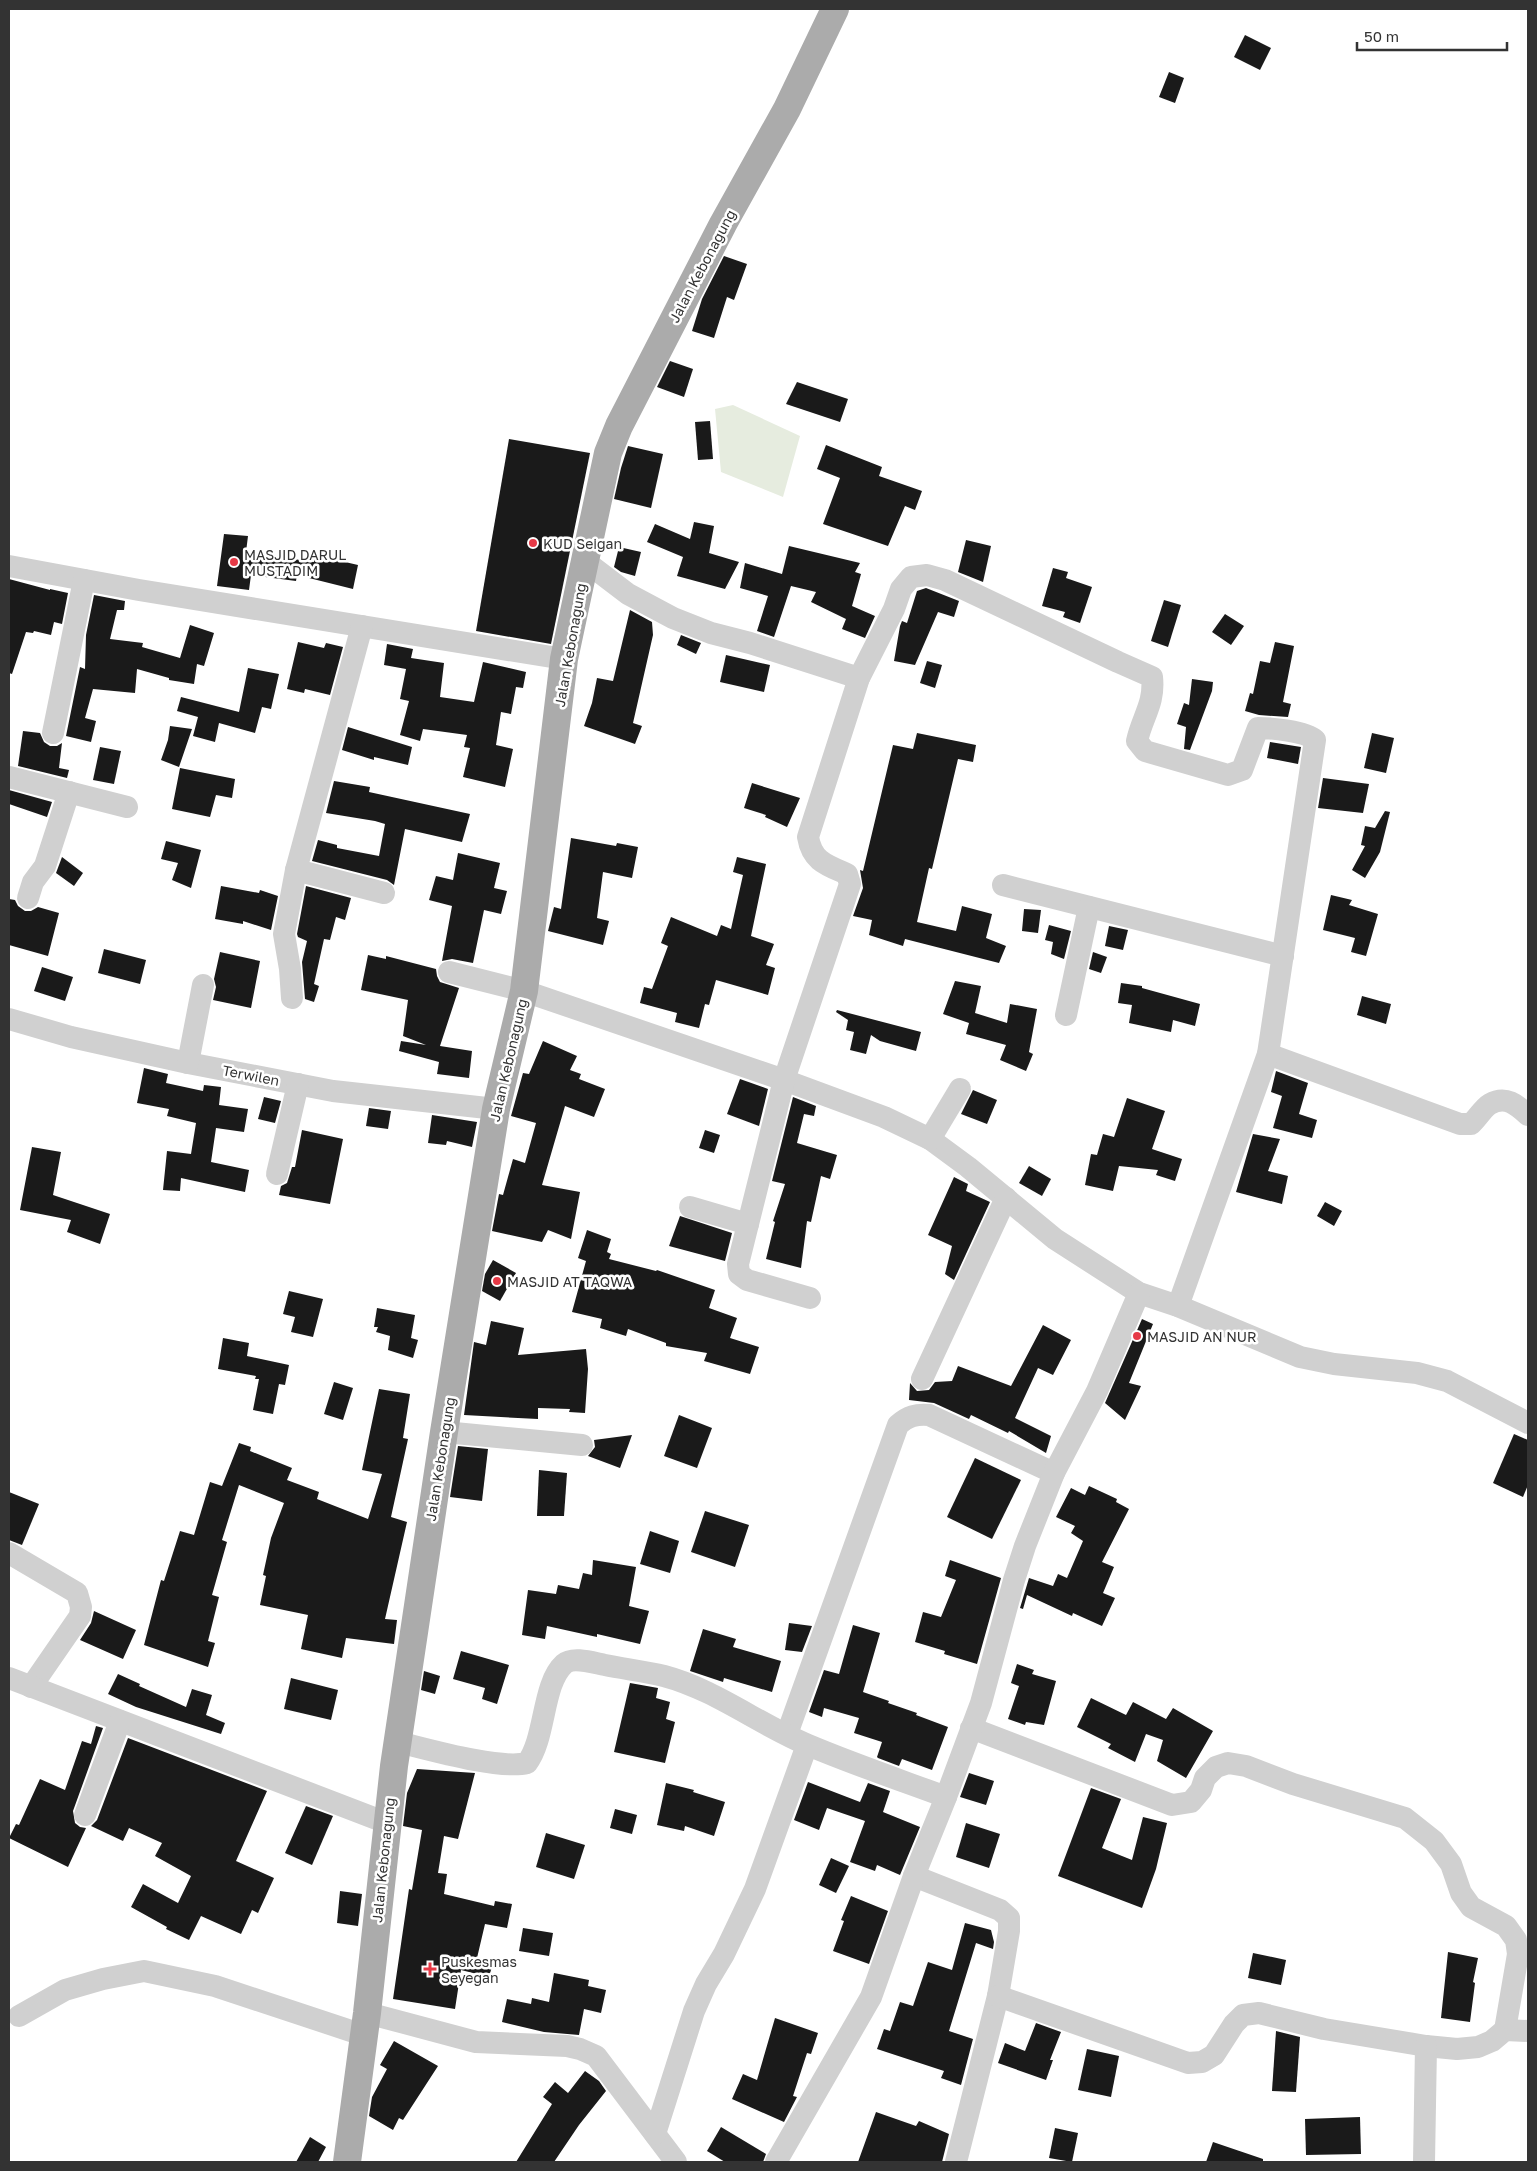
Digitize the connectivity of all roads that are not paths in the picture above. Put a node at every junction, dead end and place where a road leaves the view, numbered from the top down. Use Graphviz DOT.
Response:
graph roads {
  1 [pos="835,9"];
  2 [pos="586,562"];
  3 [pos="9,566"];
  4 [pos="84,580"];
  5 [pos="362,626"];
  6 [pos="564,659"];
  7 [pos="859,678"];
  8 [pos="52,732"];
  9 [pos="9,777"];
  10 [pos="69,792"];
  11 [pos="127,807"];
  12 [pos="296,870"];
  13 [pos="1003,885"];
  14 [pos="384,893"];
  15 [pos="28,898"];
  16 [pos="1089,907"];
  17 [pos="1283,956"];
  18 [pos="449,972"];
  19 [pos="203,985"];
  20 [pos="524,991"];
  21 [pos="292,998"];
  22 [pos="1066,1015"];
  23 [pos="9,1019"];
  24 [pos="1268,1054"];
  25 [pos="188,1063"];
  26 [pos="784,1080"];
  27 [pos="298,1084"];
  28 [pos="960,1089"];
  29 [pos="496,1109"];
  30 [pos="1528,1115"];
  31 [pos="930,1139"];
  32 [pos="277,1174"];
  33 [pos="1006,1198"];
  34 [pos="690,1207"];
  35 [pos="748,1224"];
  36 [pos="1139,1293"];
  37 [pos="810,1298"];
  38 [pos="1178,1306"];
  39 [pos="922,1378"];
  40 [pos="1528,1423"];
  41 [pos="444,1432"];
  42 [pos="582,1445"];
  43 [pos="1054,1473"];
  44 [pos="9,1553"];
  45 [pos="9,1678"];
  46 [pos="31,1687"];
  47 [pos="120,1721"];
  48 [pos="971,1728"];
  49 [pos="787,1734"];
  50 [pos="398,1742"];
  51 [pos="807,1745"];
  52 [pos="946,1797"];
  53 [pos="84,1815"];
  54 [pos="386,1823"];
  55 [pos="914,1876"];
  56 [pos="998,1996"];
  57 [pos="19,2016"];
  58 [pos="365,2024"];
  59 [pos="1505,2030"];
  60 [pos="1528,2031"];
  61 [pos="1426,2046"];
  62 [pos="655,2134"];
  63 [pos="347,2162"];
  64 [pos="676,2162"];
  65 [pos="776,2162"];
  66 [pos="956,2162"];
  67 [pos="1424,2162"];
  1 -- 2 [label="main road, Jalan Kebonagung"];
  2 -- 6 [label="main road, Jalan Kebonagung"];
  2 -- 7 [label="street"];
  3 -- 4 [label="street"];
  4 -- 5 [label="street"];
  4 -- 8 [label="street"];
  5 -- 6 [label="street"];
  5 -- 12 [label="street"];
  6 -- 20 [label="main road, Jalan Kebonagung"];
  7 -- 17 [label="street"];
  7 -- 26 [label="street"];
  9 -- 10 [label="street"];
  10 -- 11 [label="street"];
  10 -- 15 [label="street"];
  12 -- 14 [label="street"];
  12 -- 21 [label="street"];
  13 -- 16 [label="street"];
  16 -- 17 [label="street"];
  16 -- 22 [label="street"];
  17 -- 24 [label="street"];
  18 -- 20 [label="street"];
  19 -- 25 [label="street"];
  20 -- 26 [label="street"];
  20 -- 29 [label="main road, Jalan Kebonagung"];
  23 -- 25 [label="street, Terwilen"];
  24 -- 30 [label="street"];
  24 -- 38 [label="street"];
  25 -- 27 [label="street, Terwilen"];
  26 -- 31 [label="street"];
  26 -- 35 [label="street"];
  27 -- 29 [label="street, Terwilen"];
  27 -- 32 [label="street"];
  28 -- 31 [label="street"];
  29 -- 41 [label="main road, Jalan Kebonagung"];
  31 -- 33 [label="street"];
  33 -- 36 [label="street"];
  33 -- 39 [label="street"];
  34 -- 35 [label="street"];
  35 -- 37 [label="street"];
  36 -- 38 [label="street"];
  36 -- 43 [label="street"];
  38 -- 40 [label="street"];
  41 -- 42 [label="street"];
  41 -- 50 [label="main road, Jalan Kebonagung"];
  43 -- 48 [label="street"];
  43 -- 49 [label="street"];
  44 -- 46 [label="street"];
  45 -- 46 [label="street"];
  46 -- 47 [label="street"];
  47 -- 53 [label="street"];
  47 -- 54 [label="street"];
  48 -- 52 [label="street"];
  48 -- 59 [label="street"];
  49 -- 50 [label="street"];
  49 -- 51 [label="street"];
  50 -- 54 [label="main road, Jalan Kebonagung"];
  51 -- 52 [label="street"];
  51 -- 62 [label="street"];
  52 -- 55 [label="street"];
  54 -- 58 [label="main road, Jalan Kebonagung"];
  55 -- 56 [label="street"];
  55 -- 65 [label="street"];
  56 -- 61 [label="street"];
  56 -- 66 [label="street"];
  57 -- 58 [label="street"];
  58 -- 62 [label="street"];
  58 -- 63 [label="main road, Jalan Kebonagung"];
  59 -- 60 [label="street"];
  59 -- 61 [label="street"];
  61 -- 67 [label="street"];
  62 -- 64 [label="street"];
}
